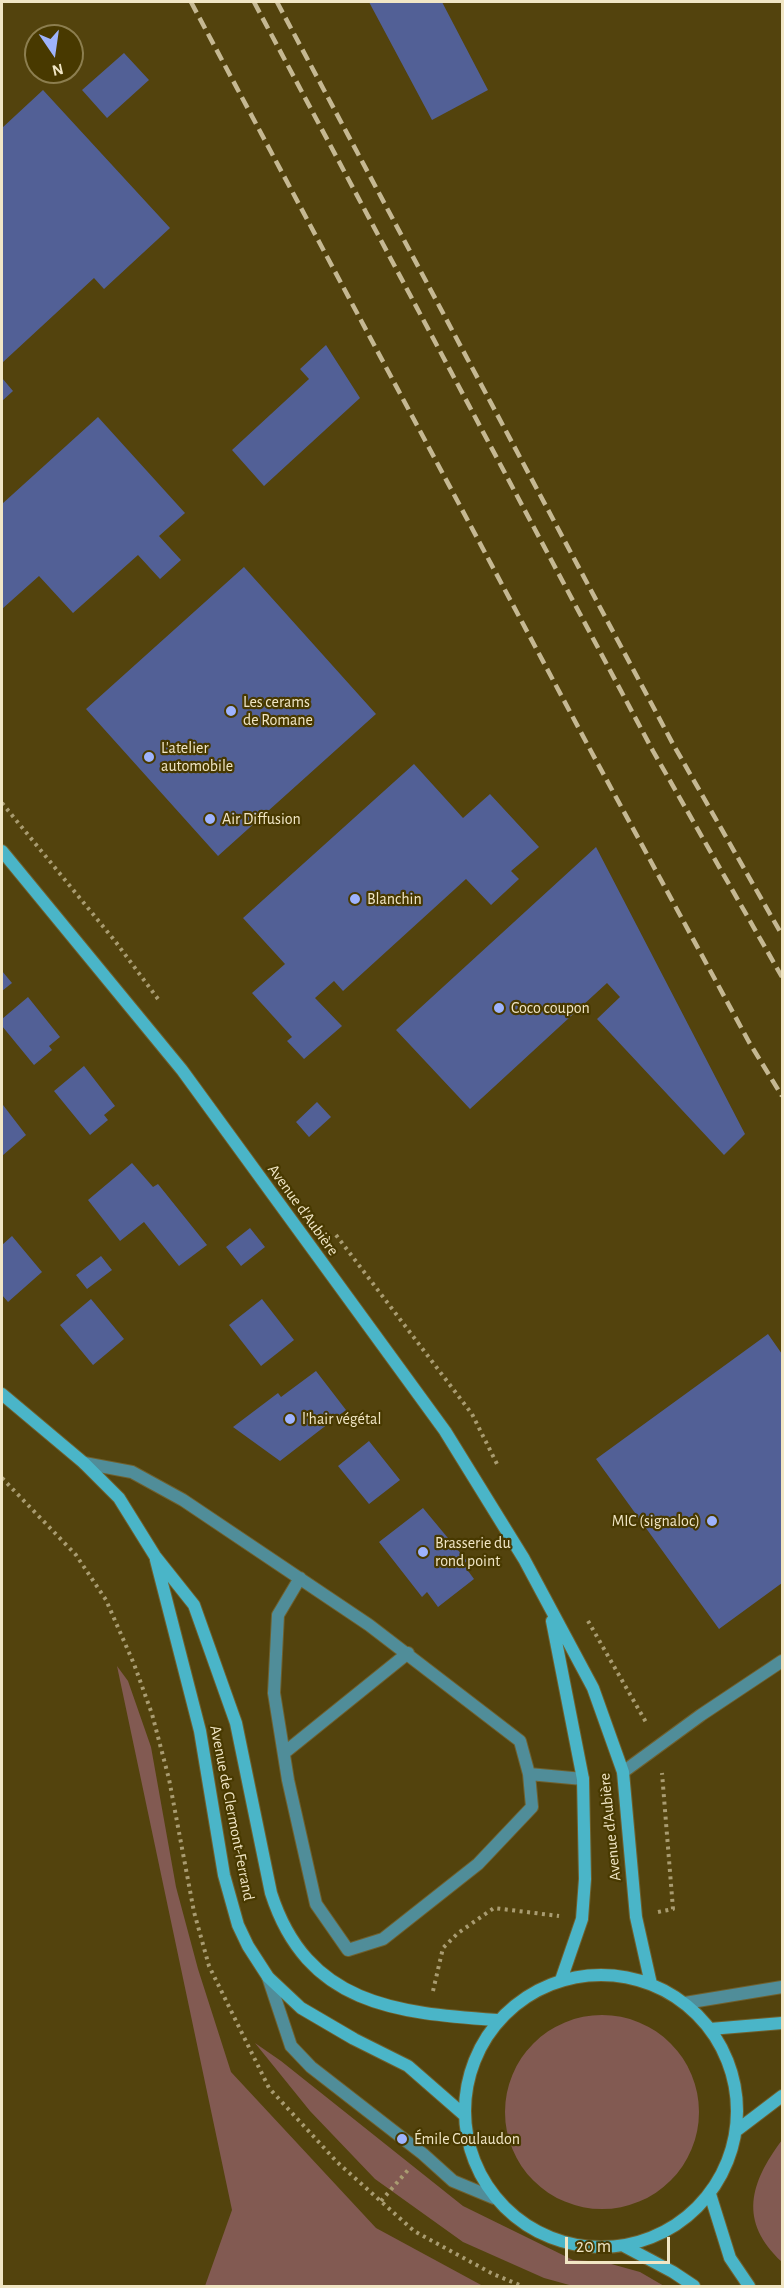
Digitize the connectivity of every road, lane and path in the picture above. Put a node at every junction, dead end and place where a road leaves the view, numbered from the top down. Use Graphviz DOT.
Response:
graph roads {
  1 [pos="2,803"];
  2 [pos="39,848"];
  3 [pos="2,851"];
  4 [pos="2,1394"];
  5 [pos="84,1463"];
  6 [pos="2,1478"];
  7 [pos="155,1556"];
  8 [pos="300,1578"];
  9 [pos="550,1608"];
  10 [pos="408,1653"];
  11 [pos="783,1661"];
  12 [pos="284,1753"];
  13 [pos="623,1772"];
  14 [pos="529,1774"];
  15 [pos="583,1779"];
  16 [pos="268,1977"];
  17 [pos="561,1980"];
  18 [pos="651,1984"];
  19 [pos="783,1987"];
  20 [pos="685,2003"];
  21 [pos="497,2020"];
  22 [pos="783,2023"];
  23 [pos="710,2029"];
  24 [pos="783,2096"];
  25 [pos="463,2114"];
  26 [pos="736,2131"];
  27 [pos="710,2194"];
  28 [pos="494,2198"];
  29 [pos="624,2246"];
  30 [pos="522,2286"];
  31 [pos="694,2286"];
  32 [pos="749,2286"];
  1 -- 2 [label="path"];
  3 -- 9 [label="main road, Avenue d'Aubière"];
  4 -- 5 [label="main road, Avenue de Clermont-Ferrand"];
  5 -- 7 [label="main road, Avenue de Clermont-Ferrand"];
  5 -- 8 [label="lane, Avenue de Clermont-Ferrand"];
  6 -- 30 [label="path"];
  7 -- 16 [label="main road, Avenue de Clermont-Ferrand"];
  7 -- 21 [label="main road, Avenue de Clermont-Ferrand"];
  8 -- 10 [label="lane, Avenue de Clermont-Ferrand"];
  8 -- 12 [label="lane"];
  9 -- 13 [label="main road, Avenue d'Aubière"];
  9 -- 15 [label="main road, Avenue d'Aubière"];
  10 -- 12 [label="lane"];
  10 -- 14 [label="lane, Avenue de Clermont-Ferrand"];
  11 -- 13 [label="lane"];
  12 -- 14 [label="lane, Avenue de Clermont-Ferrand"];
  13 -- 18 [label="main road, Avenue d'Aubière"];
  14 -- 15 [label="lane"];
  15 -- 17 [label="main road, Avenue d'Aubière"];
  16 -- 25 [label="main road, Avenue de Clermont-Ferrand"];
  16 -- 28 [label="lane"];
  17 -- 18 [label="main road"];
  17 -- 21 [label="main road"];
  18 -- 20 [label="main road"];
  19 -- 20 [label="lane"];
  20 -- 23 [label="main road"];
  21 -- 25 [label="main road"];
  22 -- 23 [label="main road"];
  23 -- 26 [label="main road"];
  24 -- 26 [label="main road"];
  25 -- 28 [label="main road"];
  26 -- 27 [label="main road"];
  27 -- 29 [label="main road"];
  27 -- 32 [label="main road"];
  28 -- 29 [label="main road"];
  29 -- 31 [label="main road"];
}
